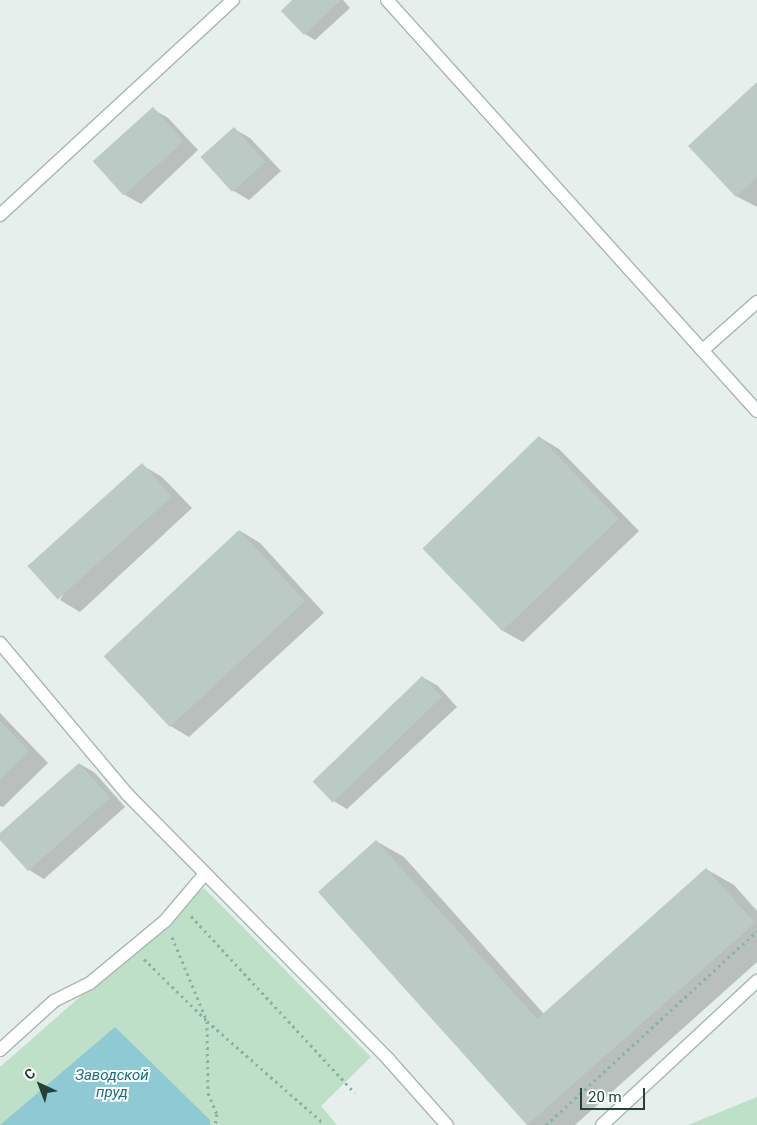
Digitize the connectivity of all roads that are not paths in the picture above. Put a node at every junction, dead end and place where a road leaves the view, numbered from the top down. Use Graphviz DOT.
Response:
graph roads {
  1 [pos="233,0"];
  2 [pos="387,0"];
  3 [pos="0,215"];
  4 [pos="757,302"];
  5 [pos="704,349"];
  6 [pos="757,411"];
  7 [pos="0,643"];
  8 [pos="204,875"];
  9 [pos="757,981"];
  10 [pos="0,1050"];
  11 [pos="448,1125"];
  12 [pos="602,1125"];
  1 -- 3 [label="lane"];
  2 -- 5 [label="lane"];
  4 -- 5 [label="lane"];
  5 -- 6 [label="lane"];
  7 -- 8 [label="lane"];
  8 -- 10 [label="lane"];
  8 -- 11 [label="lane"];
  9 -- 12 [label="lane"];
}
